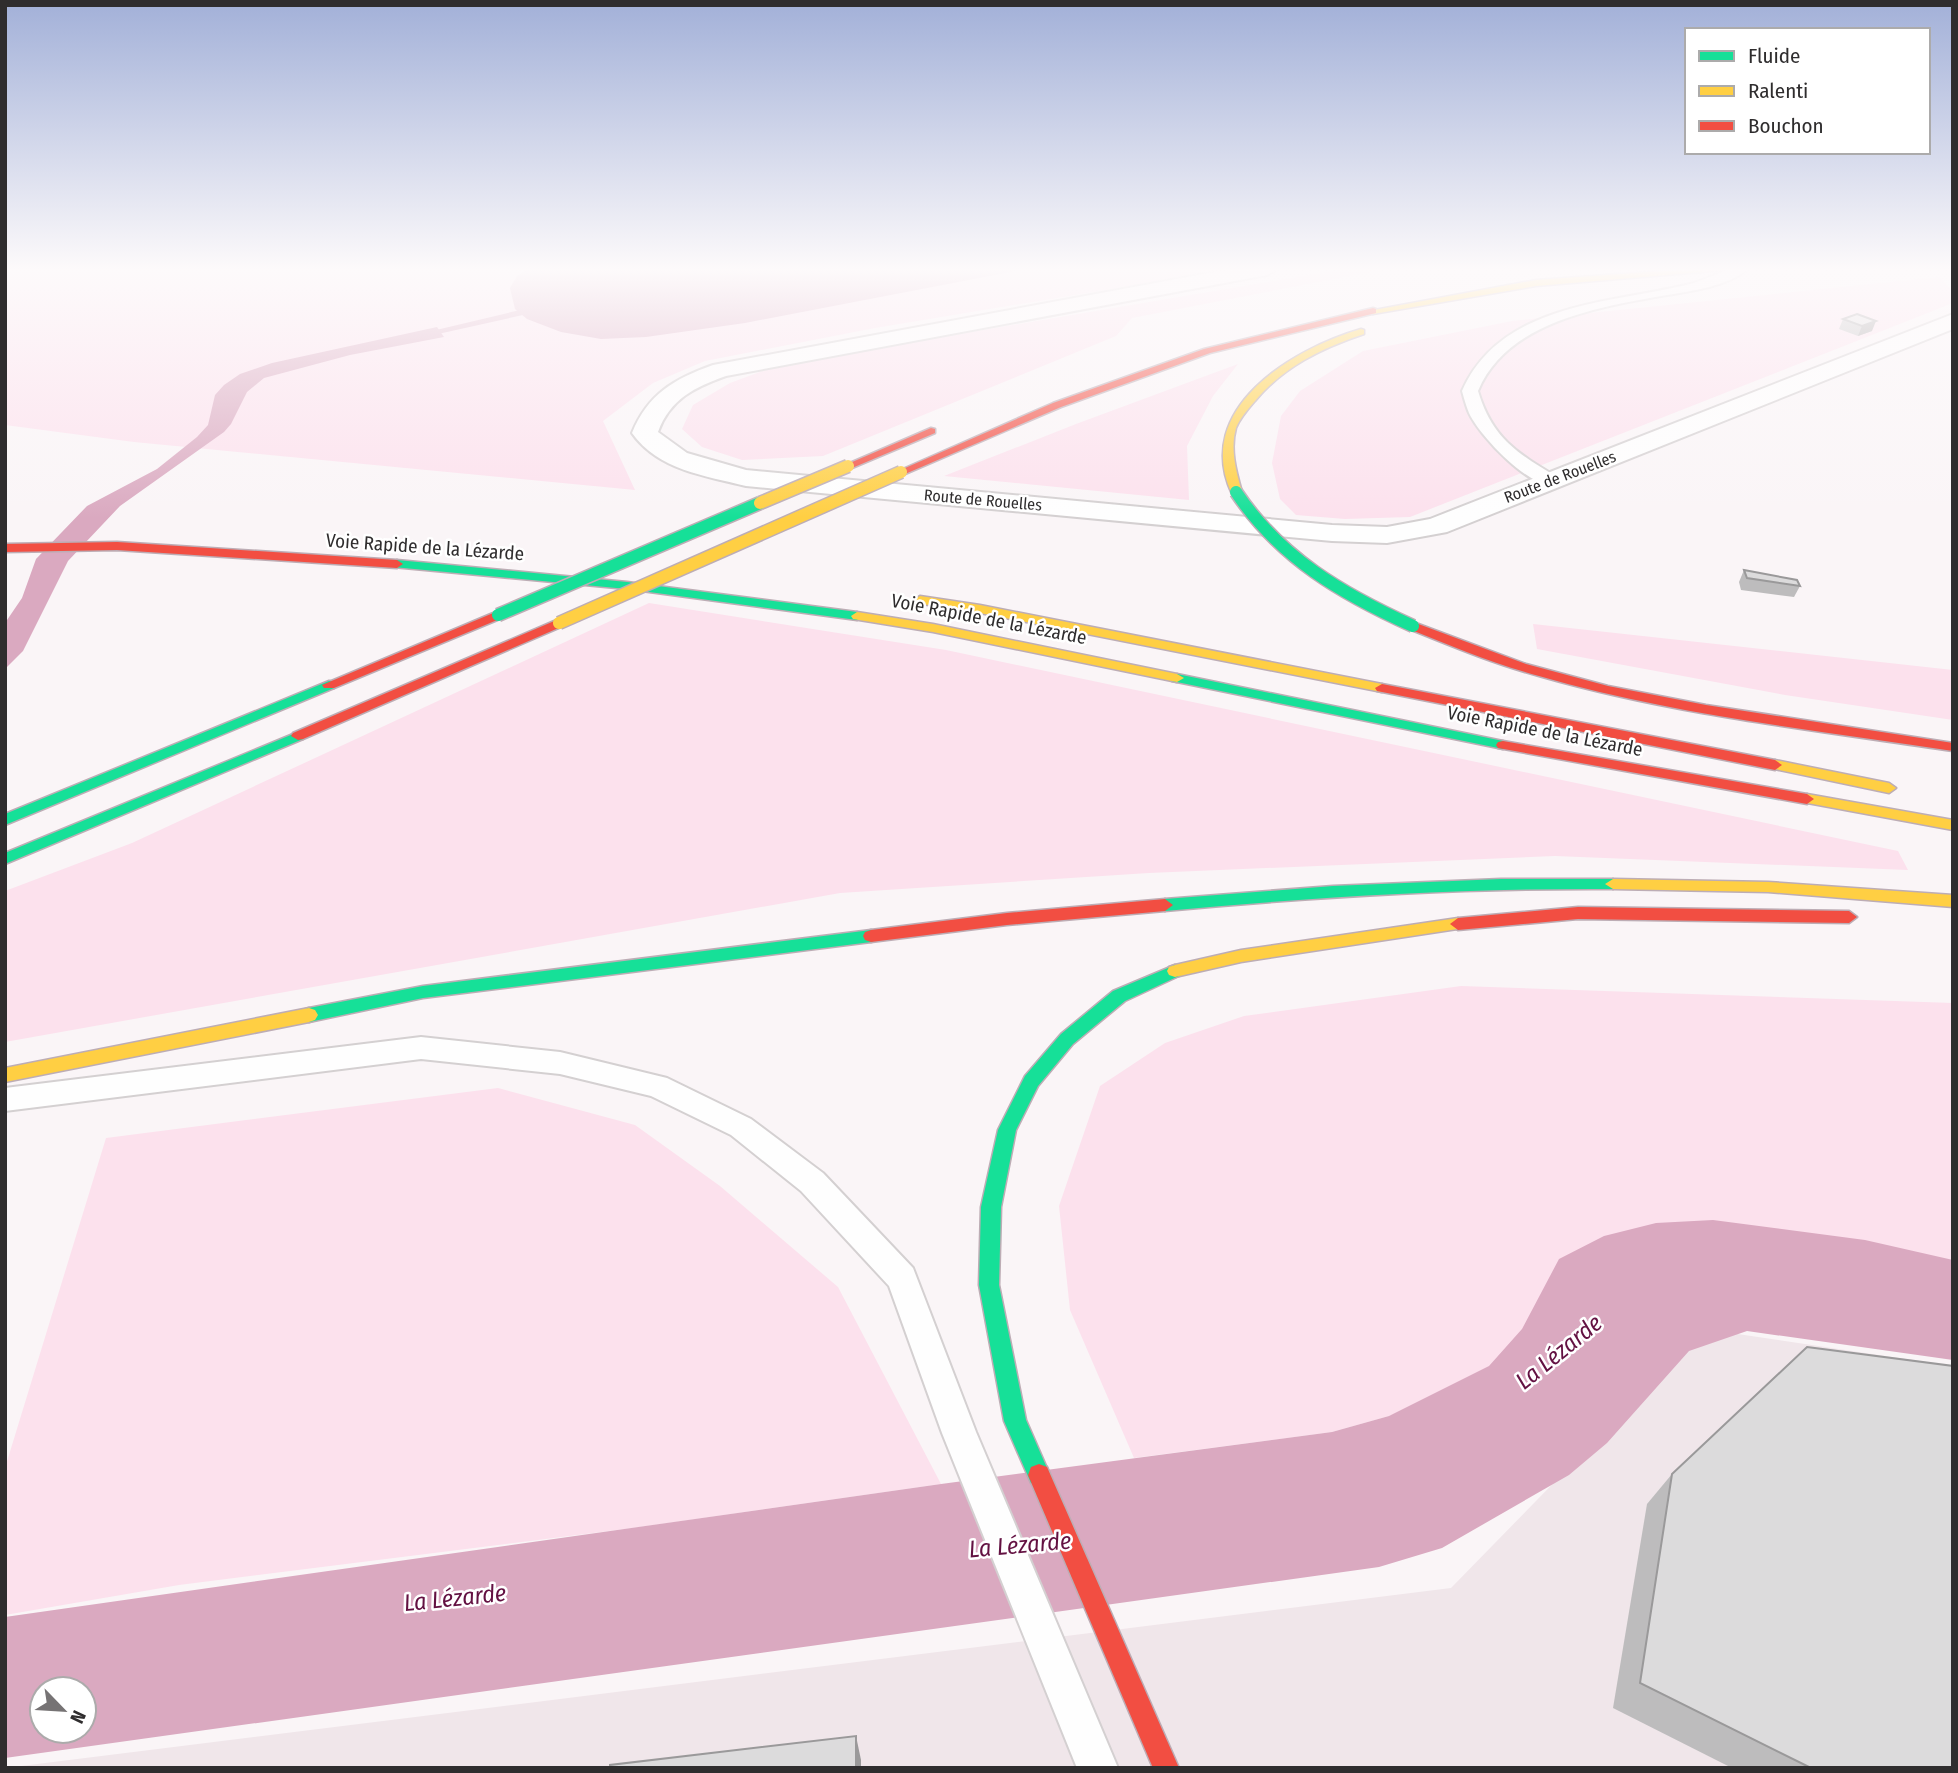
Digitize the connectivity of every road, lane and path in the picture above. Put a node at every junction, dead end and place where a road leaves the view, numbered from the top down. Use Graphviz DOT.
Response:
graph roads {
  1 [pos="821,352"];
  2 [pos="1205,352"];
  3 [pos="1313,352"];
  4 [pos="1498,352"];
  5 [pos="1876,352"];
  6 [pos="949,423"];
  7 [pos="1551,481"];
  8 [pos="5,548"];
  9 [pos="583,558"];
  10 [pos="720,572"];
  11 [pos="898,597"];
  12 [pos="1953,747"];
  13 [pos="90,786"];
  14 [pos="1900,791"];
  15 [pos="5,814"];
  16 [pos="5,820"];
  17 [pos="1953,825"];
  18 [pos="5,859"];
  19 [pos="1953,901"];
  20 [pos="1870,917"];
  21 [pos="5,1075"];
  22 [pos="5,1100"];
  23 [pos="1098,1768"];
  24 [pos="1166,1768"];
  1 -- 7 [label="street, Route de Rouelles"];
  2 -- 18 [label="highway, bridge"];
  3 -- 12 [label="highway, bridge"];
  4 -- 7 [label="lane"];
  5 -- 7 [label="street, Route de Rouelles"];
  6 -- 13 [label="highway, bridge"];
  8 -- 17 [label="highway, Voie Rapide de la Lézarde"];
  9 -- 10 [label="highway"];
  11 -- 14 [label="highway, Voie Rapide de la Lézarde"];
  13 -- 15 [label="highway"];
  13 -- 16 [label="highway"];
  19 -- 21 [label="highway"];
  20 -- 24 [label="highway"];
  22 -- 23 [label="lane"];
}
